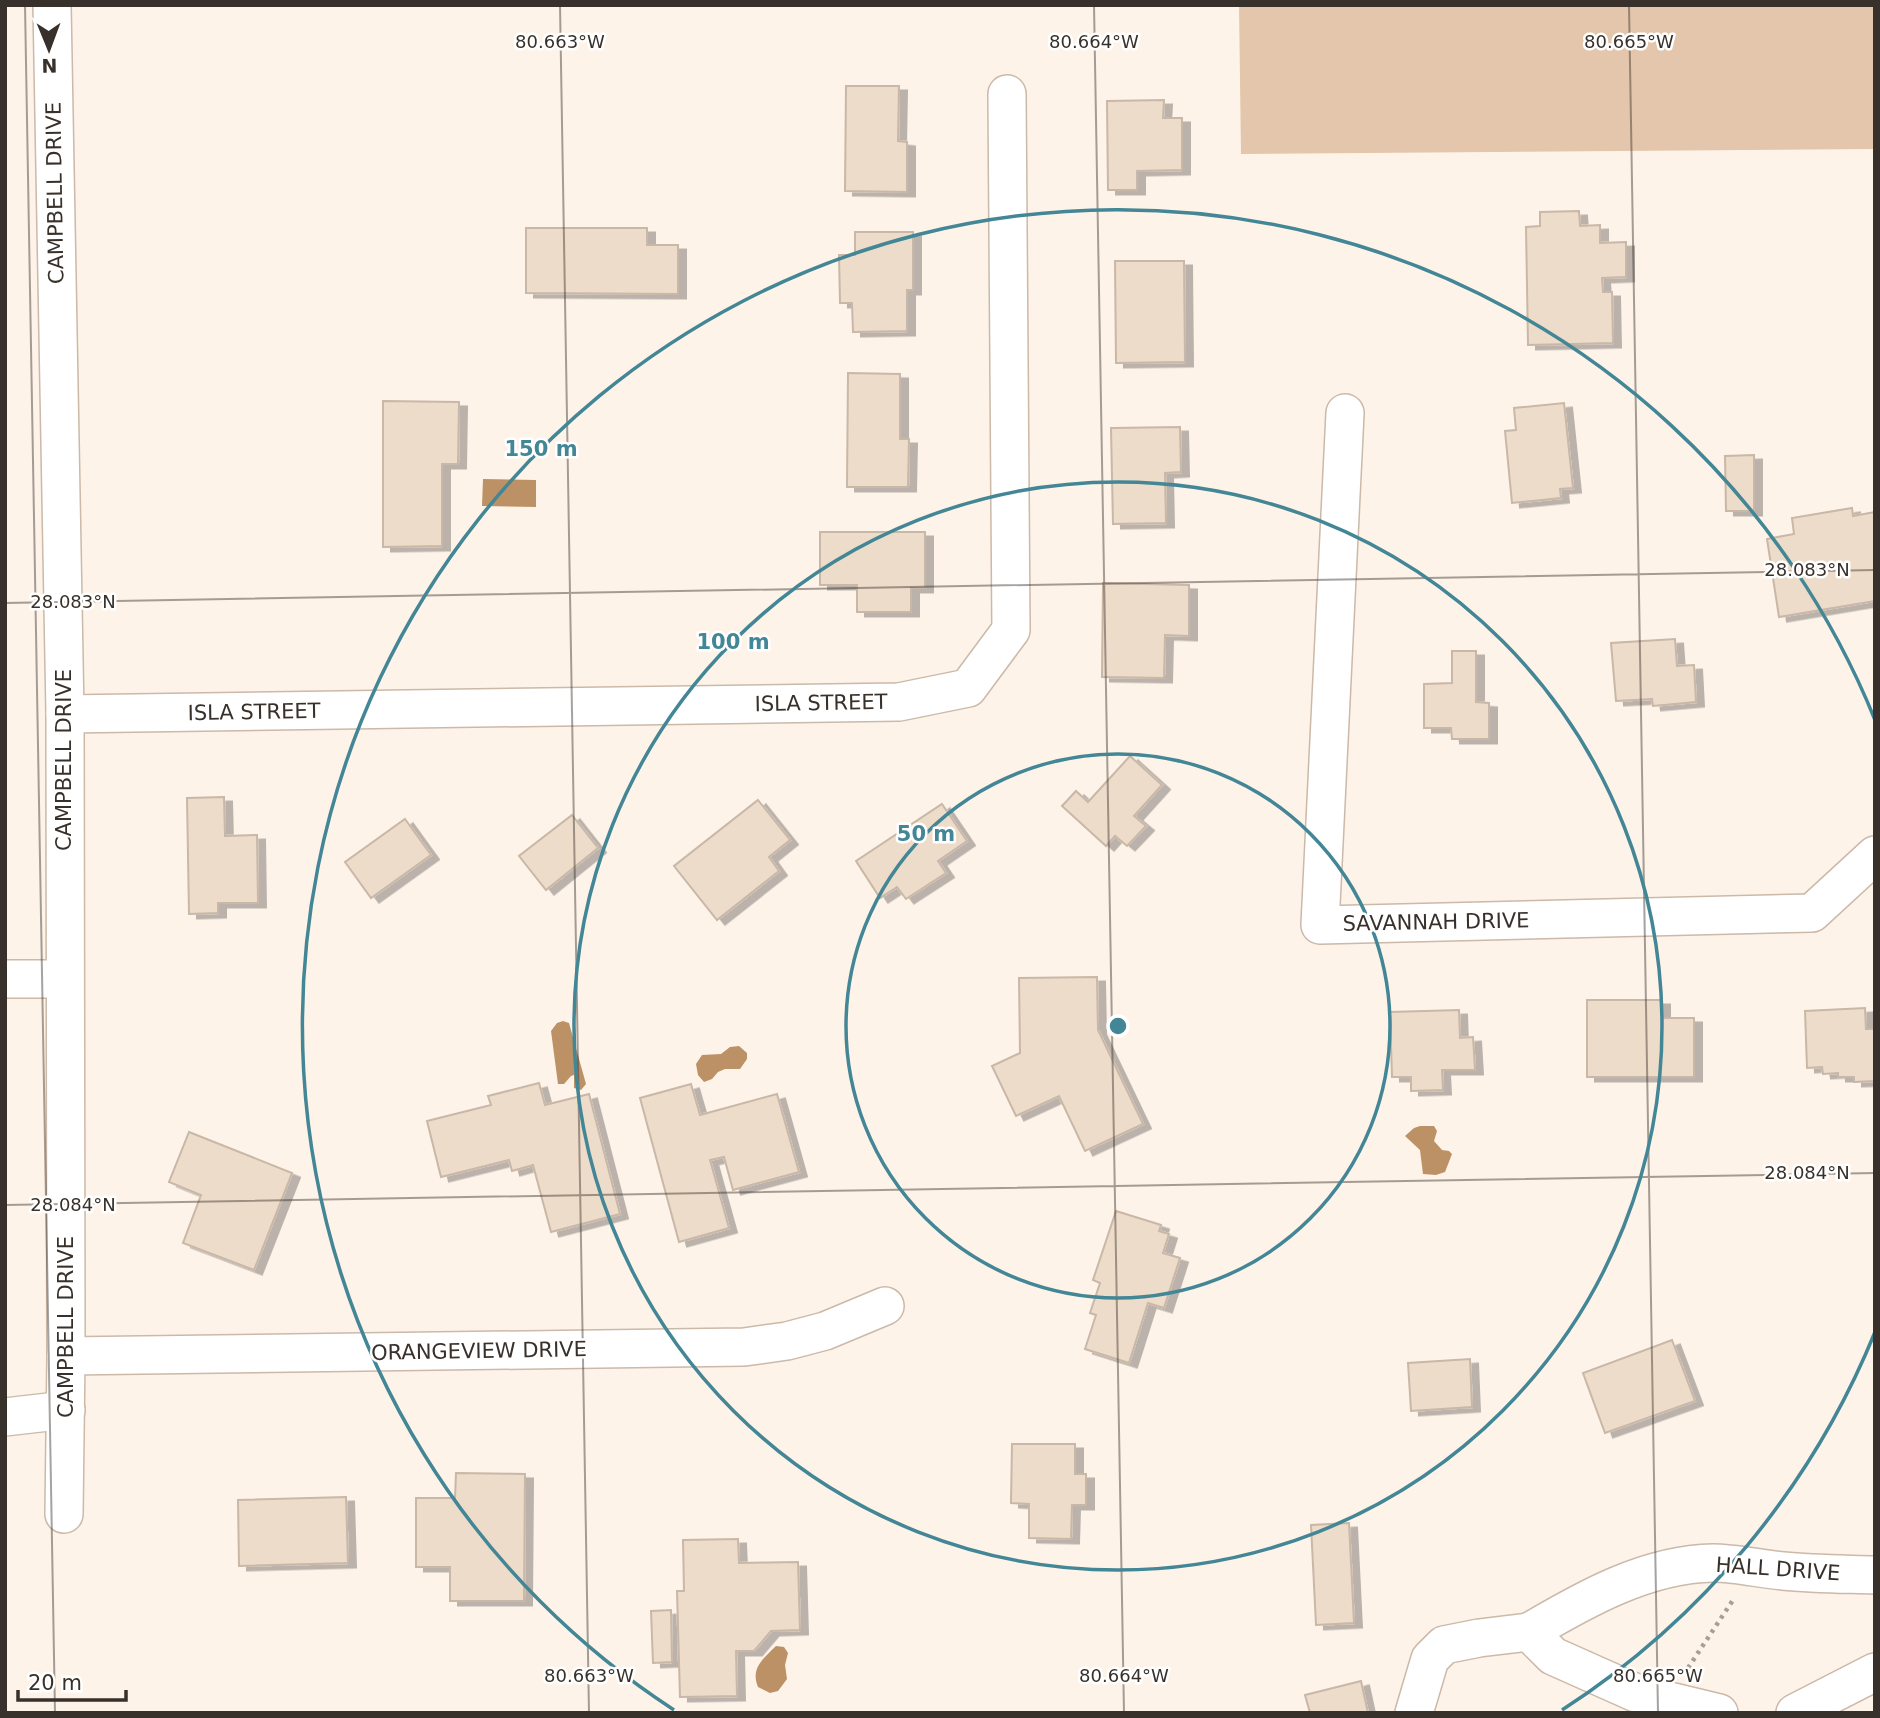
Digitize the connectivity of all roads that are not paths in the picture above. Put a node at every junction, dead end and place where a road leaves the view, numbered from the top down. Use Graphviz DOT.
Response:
graph roads {
  1 [pos="52,5"];
  2 [pos="1007,94"];
  3 [pos="1345,414"];
  4 [pos="65,714"];
  5 [pos="1875,855"];
  6 [pos="5,979"];
  7 [pos="65,979"];
  8 [pos="885,1306"];
  9 [pos="66,1356"];
  10 [pos="66,1410"];
  11 [pos="5,1417"];
  12 [pos="64,1514"];
  13 [pos="1875,1575"];
  14 [pos="1529,1632"];
  15 [pos="1875,1672"];
  16 [pos="1414,1713"];
  17 [pos="1719,1713"];
  18 [pos="1795,1713"];
  1 -- 4 [label="street, CAMPBELL DRIVE"];
  2 -- 4 [label="street, ISLA STREET"];
  3 -- 5 [label="street, SAVANNAH DRIVE"];
  4 -- 7 [label="street, CAMPBELL DRIVE"];
  6 -- 7 [label="street"];
  7 -- 9 [label="street, CAMPBELL DRIVE"];
  8 -- 9 [label="street, ORANGEVIEW DRIVE"];
  9 -- 10 [label="street, CAMPBELL DRIVE"];
  10 -- 11 [label="street"];
  10 -- 12 [label="street, CAMPBELL DRIVE"];
  13 -- 14 [label="street, HALL DRIVE"];
  14 -- 16 [label="street, HALL DRIVE"];
  14 -- 17 [label="street"];
  15 -- 18 [label="street"];
}
